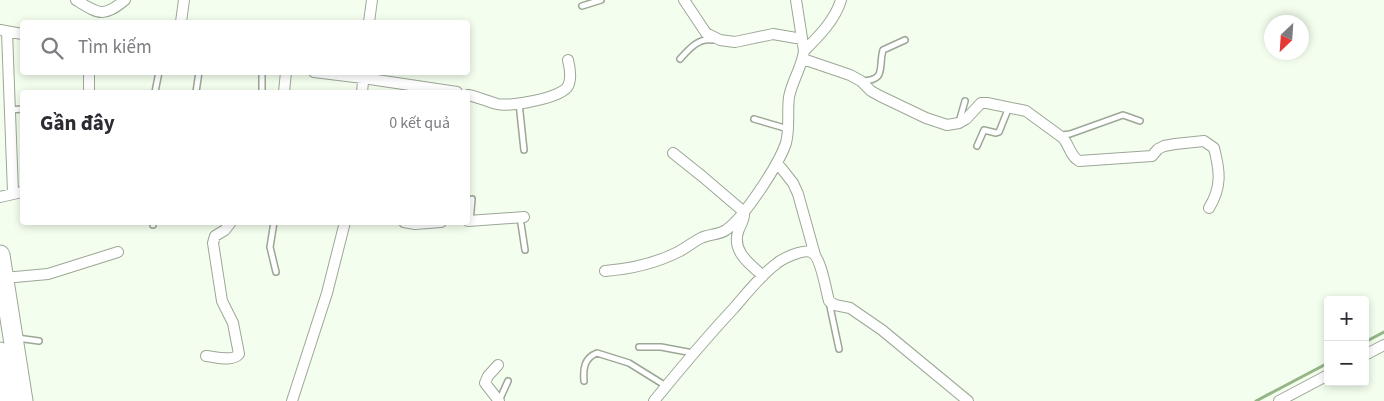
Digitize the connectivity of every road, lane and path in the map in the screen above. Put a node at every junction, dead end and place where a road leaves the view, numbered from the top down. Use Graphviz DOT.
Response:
graph roads {
  1 [pos="76,0"];
  2 [pos="125,0"];
  3 [pos="184,0"];
  4 [pos="372,0"];
  5 [pos="601,0"];
  6 [pos="684,0"];
  7 [pos="796,0"];
  8 [pos="842,0"];
  9 [pos="582,6"];
  10 [pos="181,20"];
  11 [pos="369,20"];
  12 [pos="4,31"];
  13 [pos="20,34"];
  14 [pos="802,39"];
  15 [pos="720,40"];
  16 [pos="904,40"];
  17 [pos="804,55"];
  18 [pos="680,59"];
  19 [pos="568,60"];
  20 [pos="88,75"];
  21 [pos="158,75"];
  22 [pos="199,75"];
  23 [pos="262,75"];
  24 [pos="286,75"];
  25 [pos="364,75"];
  26 [pos="861,81"];
  27 [pos="89,90"];
  28 [pos="155,90"];
  29 [pos="196,90"];
  30 [pos="262,90"];
  31 [pos="284,90"];
  32 [pos="362,90"];
  33 [pos="435,90"];
  34 [pos="470,94"];
  35 [pos="966,101"];
  36 [pos="519,103"];
  37 [pos="1010,107"];
  38 [pos="20,109"];
  39 [pos="10,110"];
  40 [pos="754,119"];
  41 [pos="1140,122"];
  42 [pos="959,123"];
  43 [pos="788,129"];
  44 [pos="1056,134"];
  45 [pos="977,146"];
  46 [pos="524,150"];
  47 [pos="673,153"];
  48 [pos="778,164"];
  49 [pos="18,192"];
  50 [pos="0,197"];
  51 [pos="472,200"];
  52 [pos="1208,208"];
  53 [pos="744,212"];
  54 [pos="470,214"];
  55 [pos="522,217"];
  56 [pos="470,221"];
  57 [pos="228,225"];
  58 [pos="274,225"];
  59 [pos="344,225"];
  60 [pos="526,250"];
  61 [pos="118,252"];
  62 [pos="0,254"];
  63 [pos="815,255"];
  64 [pos="605,271"];
  65 [pos="276,272"];
  66 [pos="763,276"];
  67 [pos="4,278"];
  68 [pos="829,301"];
  69 [pos="13,337"];
  70 [pos="39,341"];
  71 [pos="1384,345"];
  72 [pos="639,346"];
  73 [pos="839,349"];
  74 [pos="0,352"];
  75 [pos="694,353"];
  76 [pos="1369,353"];
  77 [pos="206,356"];
  78 [pos="498,365"];
  79 [pos="1324,377"];
  80 [pos="508,381"];
  81 [pos="584,381"];
  82 [pos="667,386"];
  83 [pos="659,399"];
  84 [pos="8,401"];
  85 [pos="22,401"];
  86 [pos="292,401"];
  87 [pos="499,401"];
  88 [pos="968,401"];
  89 [pos="1279,401"];
  1 -- 2 [label="street"];
  3 -- 10 [label="street"];
  4 -- 11 [label="street"];
  5 -- 9 [label="lane"];
  6 -- 15 [label="street"];
  7 -- 14 [label="street"];
  8 -- 17 [label="street"];
  12 -- 13 [label="street"];
  12 -- 39 [label="street"];
  14 -- 15 [label="street"];
  14 -- 17 [label="street"];
  15 -- 18 [label="lane"];
  16 -- 26 [label="lane"];
  17 -- 26 [label="street"];
  17 -- 43 [label="street"];
  19 -- 36 [label="street"];
  20 -- 27 [label="street"];
  21 -- 28 [label="lane"];
  22 -- 29 [label="lane"];
  23 -- 30 [label="lane"];
  24 -- 31 [label="street"];
  25 -- 32 [label="street"];
  25 -- 33 [label="street"];
  26 -- 42 [label="street"];
  34 -- 36 [label="street"];
  35 -- 42 [label="lane"];
  36 -- 46 [label="lane"];
  37 -- 42 [label="street"];
  37 -- 44 [label="street"];
  37 -- 45 [label="lane"];
  38 -- 39 [label="lane"];
  39 -- 49 [label="street"];
  40 -- 43 [label="lane"];
  41 -- 44 [label="lane"];
  43 -- 48 [label="street"];
  44 -- 52 [label="street"];
  47 -- 53 [label="street"];
  48 -- 53 [label="street"];
  48 -- 63 [label="street"];
  49 -- 50 [label="street"];
  51 -- 54 [label="lane"];
  53 -- 64 [label="street"];
  53 -- 66 [label="street"];
  55 -- 56 [label="street"];
  55 -- 60 [label="lane"];
  57 -- 77 [label="street"];
  58 -- 65 [label="lane"];
  59 -- 86 [label="street"];
  61 -- 67 [label="street"];
  62 -- 67 [label="highway"];
  63 -- 66 [label="street"];
  63 -- 68 [label="street"];
  66 -- 75 [label="street"];
  67 -- 69 [label="highway"];
  68 -- 73 [label="lane"];
  68 -- 88 [label="street"];
  69 -- 70 [label="lane"];
  69 -- 85 [label="highway"];
  71 -- 76 [label="street"];
  72 -- 75 [label="lane"];
  74 -- 84 [label="highway"];
  75 -- 82 [label="street"];
  78 -- 87 [label="street"];
  79 -- 89 [label="street"];
  80 -- 87 [label="lane"];
  81 -- 82 [label="lane"];
  82 -- 83 [label="street"];
}
